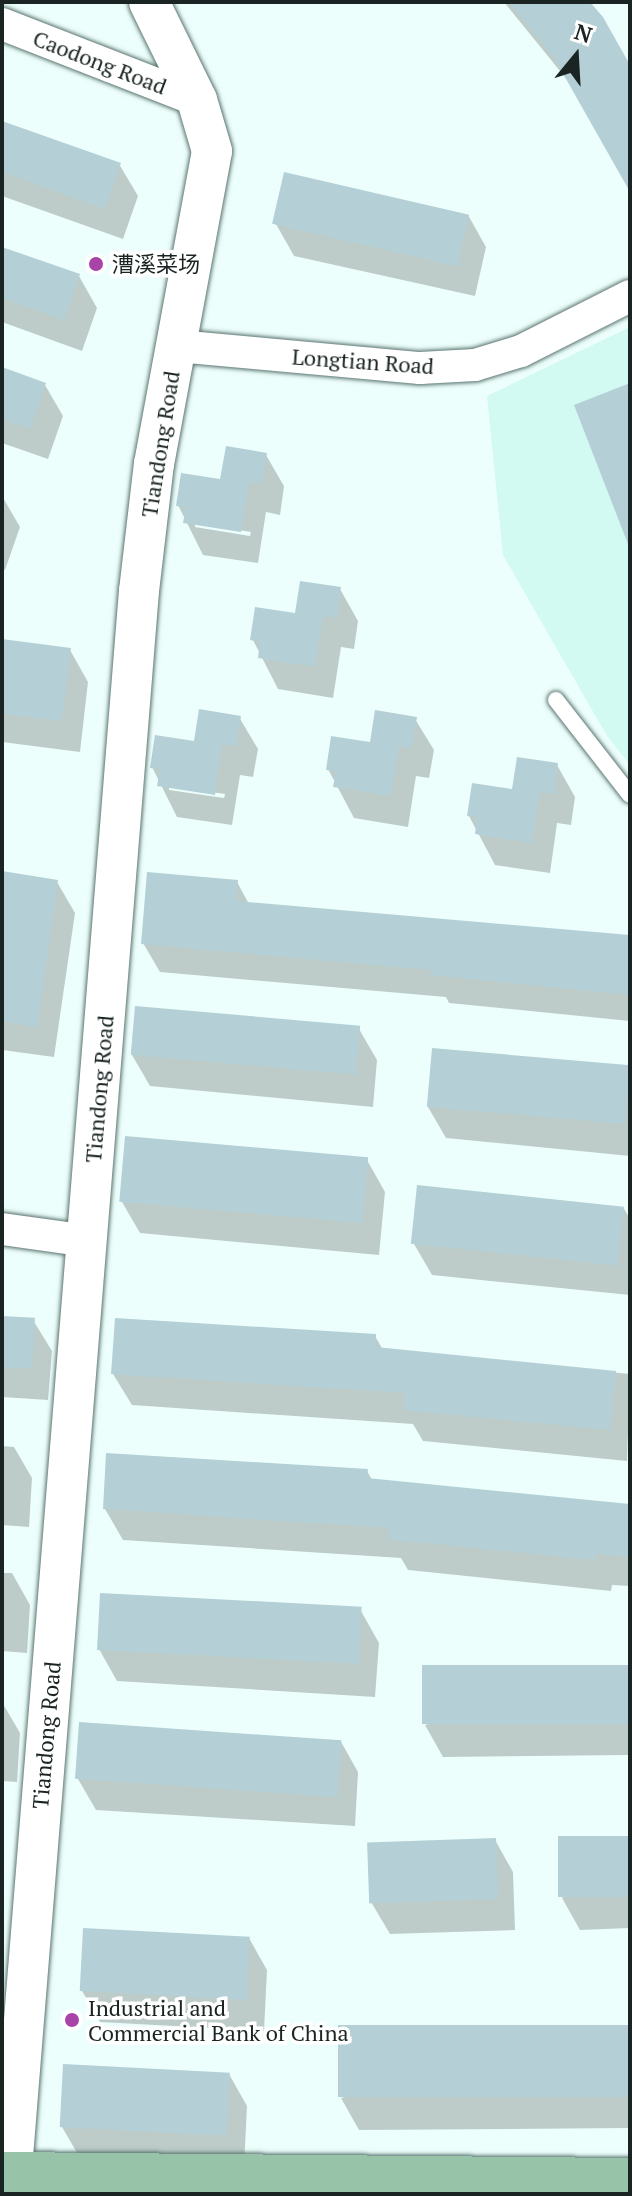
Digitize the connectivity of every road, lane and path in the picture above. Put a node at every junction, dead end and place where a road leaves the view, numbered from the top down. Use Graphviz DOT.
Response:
graph roads {
  1 [pos="149,2"];
  2 [pos="2,24"];
  3 [pos="197,100"];
  4 [pos="630,296"];
  5 [pos="177,346"];
  6 [pos="556,700"];
  7 [pos="630,795"];
  8 [pos="2,1229"];
  9 [pos="87,1241"];
  10 [pos="630,2180"];
  11 [pos="7,2181"];
  1 -- 3 [label="street, Tiandong Road"];
  2 -- 3 [label="street, Caodong Road"];
  3 -- 5 [label="street, Tiandong Road"];
  4 -- 5 [label="street, Longtian Road"];
  5 -- 9 [label="street, Tiandong Road"];
  6 -- 7 [label="lane"];
  8 -- 9 [label="street"];
  9 -- 11 [label="street, Tiandong Road"];
  10 -- 11 [label="main road"];
}
